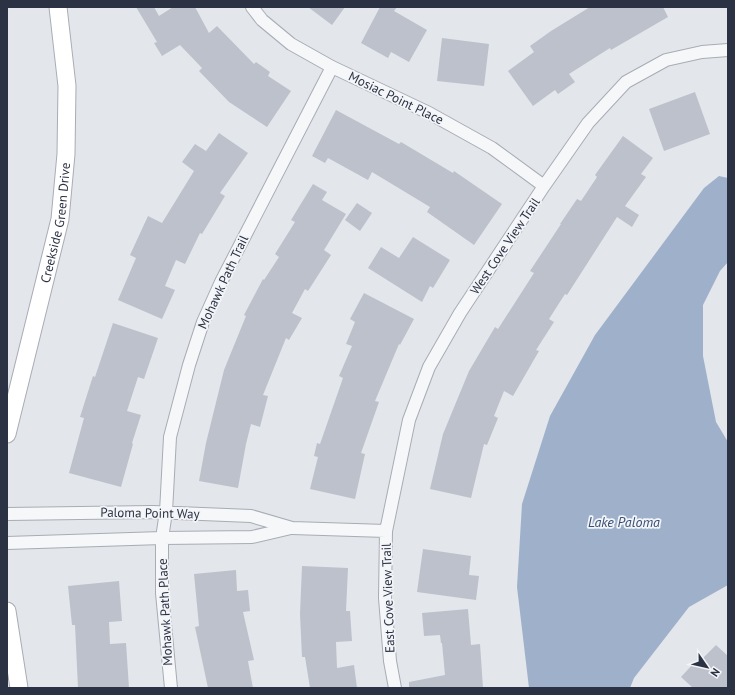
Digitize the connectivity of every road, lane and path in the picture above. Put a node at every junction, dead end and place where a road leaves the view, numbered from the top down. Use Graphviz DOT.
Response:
graph roads {
  1 [pos="58,7"];
  2 [pos="252,7"];
  3 [pos="728,50"];
  4 [pos="332,67"];
  5 [pos="544,186"];
  6 [pos="7,434"];
  7 [pos="166,512"];
  8 [pos="7,514"];
  9 [pos="292,528"];
  10 [pos="386,531"];
  11 [pos="162,538"];
  12 [pos="7,543"];
  13 [pos="7,610"];
  14 [pos="19,688"];
  15 [pos="171,688"];
  16 [pos="395,688"];
  1 -- 6 [label="main road, Creekside Green Drive"];
  2 -- 4 [label="street, Mosiac Point Place"];
  3 -- 5 [label="street, West Cove View Trail"];
  4 -- 5 [label="street, Mosiac Point Place"];
  4 -- 7 [label="street, Mohawk Path Trail"];
  5 -- 10 [label="street, West Cove View Trail"];
  7 -- 8 [label="street, Paloma Point Way"];
  7 -- 9 [label="street, Paloma Point Way"];
  7 -- 11 [label="street, Mohawk Path Place"];
  9 -- 10 [label="street, Paloma Point Way"];
  9 -- 11 [label="street, Paloma Point Way"];
  10 -- 16 [label="street, East Cove View Trail"];
  11 -- 12 [label="street, Paloma Point Way"];
  11 -- 15 [label="street, Mohawk Path Place"];
  13 -- 14 [label="main road"];
}
